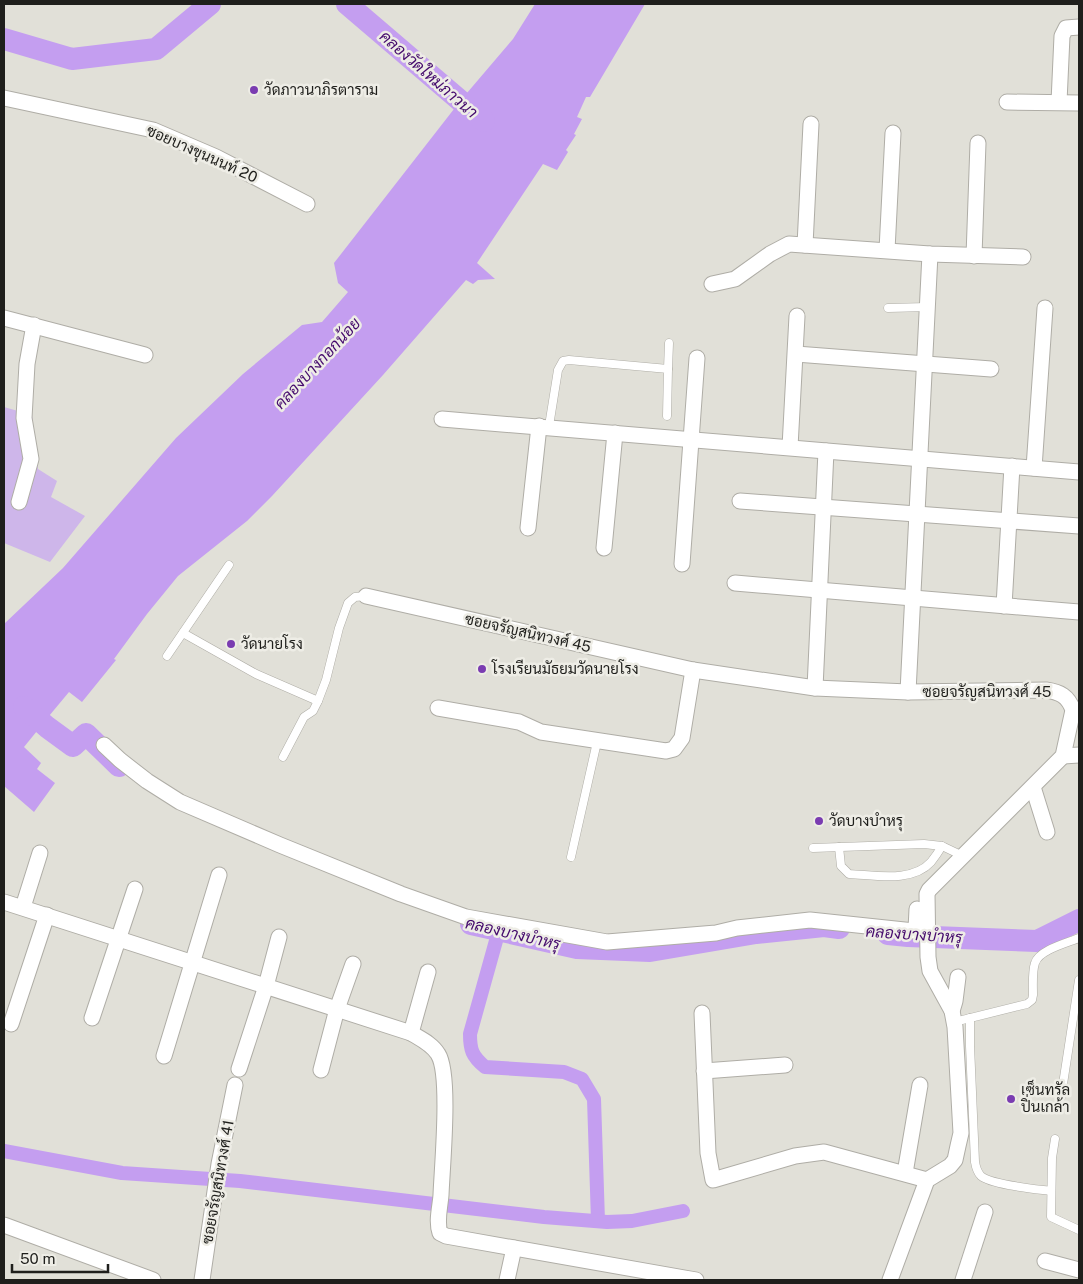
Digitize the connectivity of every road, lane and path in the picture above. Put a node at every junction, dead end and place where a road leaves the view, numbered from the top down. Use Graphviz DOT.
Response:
graph roads {
  1 [pos="1079,28"];
  2 [pos="4,98"];
  3 [pos="1007,102"];
  4 [pos="1059,102"];
  5 [pos="1079,103"];
  6 [pos="811,124"];
  7 [pos="893,133"];
  8 [pos="978,143"];
  9 [pos="307,204"];
  10 [pos="805,245"];
  11 [pos="887,250"];
  12 [pos="930,254"];
  13 [pos="974,256"];
  14 [pos="1023,257"];
  15 [pos="712,284"];
  16 [pos="927,307"];
  17 [pos="888,308"];
  18 [pos="1045,308"];
  19 [pos="797,316"];
  20 [pos="4,318"];
  21 [pos="34,325"];
  22 [pos="669,342"];
  23 [pos="796,354"];
  24 [pos="144,355"];
  25 [pos="697,358"];
  26 [pos="924,363"];
  27 [pos="991,369"];
  28 [pos="668,370"];
  29 [pos="667,416"];
  30 [pos="442,419"];
  31 [pos="544,426"];
  32 [pos="615,433"];
  33 [pos="690,439"];
  34 [pos="790,447"];
  35 [pos="826,451"];
  36 [pos="920,459"];
  37 [pos="1012,466"];
  38 [pos="1034,468"];
  39 [pos="1079,472"];
  40 [pos="740,501"];
  41 [pos="19,502"];
  42 [pos="824,507"];
  43 [pos="918,514"];
  44 [pos="1008,521"];
  45 [pos="1079,526"];
  46 [pos="528,528"];
  47 [pos="604,548"];
  48 [pos="682,564"];
  49 [pos="229,565"];
  50 [pos="735,583"];
  51 [pos="819,590"];
  52 [pos="366,596"];
  53 [pos="912,598"];
  54 [pos="1004,606"];
  55 [pos="1079,612"];
  56 [pos="183,633"];
  57 [pos="167,656"];
  58 [pos="694,670"];
  59 [pos="815,688"];
  60 [pos="908,692"];
  61 [pos="318,701"];
  62 [pos="438,708"];
  63 [pos="597,742"];
  64 [pos="104,746"];
  65 [pos="1079,755"];
  66 [pos="1063,756"];
  67 [pos="283,757"];
  68 [pos="1033,787"];
  69 [pos="1047,832"];
  70 [pos="942,846"];
  71 [pos="839,847"];
  72 [pos="813,848"];
  73 [pos="40,853"];
  74 [pos="963,856"];
  75 [pos="571,858"];
  76 [pos="219,875"];
  77 [pos="135,889"];
  78 [pos="927,896"];
  79 [pos="4,902"];
  80 [pos="23,907"];
  81 [pos="47,915"];
  82 [pos="279,937"];
  83 [pos="120,938"];
  84 [pos="1079,938"];
  85 [pos="192,962"];
  86 [pos="353,964"];
  87 [pos="428,972"];
  88 [pos="958,977"];
  89 [pos="1079,980"];
  90 [pos="266,986"];
  91 [pos="337,1009"];
  92 [pos="702,1013"];
  93 [pos="953,1017"];
  94 [pos="92,1018"];
  95 [pos="970,1018"];
  96 [pos="11,1024"];
  97 [pos="411,1033"];
  98 [pos="164,1056"];
  99 [pos="785,1065"];
  100 [pos="239,1069"];
  101 [pos="321,1070"];
  102 [pos="704,1071"];
  103 [pos="235,1085"];
  104 [pos="920,1085"];
  105 [pos="1061,1097"];
  106 [pos="1055,1138"];
  107 [pos="906,1173"];
  108 [pos="927,1180"];
  109 [pos="1051,1191"];
  110 [pos="985,1212"];
  111 [pos="4,1226"];
  112 [pos="1079,1230"];
  113 [pos="514,1248"];
  114 [pos="1045,1261"];
  115 [pos="1079,1270"];
  116 [pos="153,1280"];
  117 [pos="202,1280"];
  118 [pos="507,1280"];
  119 [pos="696,1280"];
  120 [pos="890,1280"];
  121 [pos="964,1280"];
  1 -- 4 [label="street"];
  2 -- 9 [label="street, ซอยบางขุนนนท์ 20"];
  3 -- 4 [label="street"];
  4 -- 5 [label="street"];
  6 -- 10 [label="street"];
  7 -- 11 [label="street"];
  8 -- 13 [label="street"];
  10 -- 11 [label="street"];
  10 -- 15 [label="street"];
  11 -- 12 [label="street"];
  12 -- 13 [label="street"];
  12 -- 16 [label="street"];
  13 -- 14 [label="street"];
  16 -- 17 [label="lane"];
  16 -- 26 [label="street"];
  18 -- 38 [label="street"];
  19 -- 23 [label="street"];
  20 -- 21 [label="street"];
  21 -- 24 [label="street"];
  21 -- 41 [label="street"];
  22 -- 28 [label="lane"];
  23 -- 26 [label="street"];
  23 -- 34 [label="street"];
  25 -- 33 [label="street"];
  26 -- 27 [label="street"];
  26 -- 36 [label="street"];
  28 -- 29 [label="lane"];
  28 -- 31 [label="lane"];
  30 -- 31 [label="street"];
  31 -- 32 [label="street"];
  31 -- 46 [label="street"];
  32 -- 33 [label="street"];
  32 -- 47 [label="street"];
  33 -- 34 [label="street"];
  33 -- 48 [label="street"];
  34 -- 35 [label="street"];
  35 -- 36 [label="street"];
  35 -- 42 [label="street"];
  36 -- 37 [label="street"];
  36 -- 43 [label="street"];
  37 -- 38 [label="street"];
  37 -- 44 [label="street"];
  38 -- 39 [label="street"];
  40 -- 42 [label="street"];
  42 -- 43 [label="street"];
  42 -- 51 [label="street"];
  43 -- 44 [label="street"];
  43 -- 53 [label="street"];
  44 -- 45 [label="street"];
  44 -- 54 [label="street"];
  49 -- 56 [label="lane"];
  50 -- 51 [label="street"];
  51 -- 53 [label="street"];
  51 -- 59 [label="street"];
  52 -- 58 [label="street, ซอยจรัญสนิทวงศ์ 45"];
  52 -- 61 [label="lane"];
  53 -- 54 [label="street"];
  53 -- 60 [label="street"];
  54 -- 55 [label="street"];
  56 -- 57 [label="lane"];
  56 -- 61 [label="lane"];
  58 -- 59 [label="street, ซอยจรัญสนิทวงศ์ 45"];
  58 -- 63 [label="street"];
  59 -- 60 [label="street, ซอยจรัญสนิทวงศ์ 45"];
  60 -- 66 [label="street, ซอยจรัญสนิทวงศ์ 45"];
  61 -- 67 [label="lane"];
  62 -- 63 [label="street"];
  63 -- 75 [label="lane"];
  64 -- 78 [label="street"];
  65 -- 66 [label="street"];
  66 -- 68 [label="street"];
  68 -- 69 [label="street"];
  68 -- 74 [label="street"];
  70 -- 71 [label="lane"];
  70 -- 71 [label="lane"];
  70 -- 74 [label="lane"];
  71 -- 72 [label="lane"];
  73 -- 80 [label="street"];
  74 -- 78 [label="street"];
  76 -- 85 [label="street"];
  77 -- 83 [label="street"];
  78 -- 93 [label="street"];
  79 -- 80 [label="street"];
  80 -- 81 [label="street"];
  81 -- 83 [label="street"];
  81 -- 96 [label="street"];
  82 -- 90 [label="street"];
  83 -- 85 [label="street"];
  83 -- 94 [label="street"];
  84 -- 95 [label="lane"];
  85 -- 90 [label="street"];
  85 -- 98 [label="street"];
  86 -- 91 [label="street"];
  87 -- 97 [label="street"];
  88 -- 93 [label="street"];
  89 -- 105 [label="lane"];
  90 -- 91 [label="street"];
  90 -- 100 [label="street"];
  91 -- 97 [label="street"];
  91 -- 101 [label="street"];
  92 -- 102 [label="street"];
  93 -- 95 [label="lane"];
  93 -- 108 [label="street"];
  95 -- 109 [label="lane"];
  97 -- 113 [label="street"];
  99 -- 102 [label="street"];
  102 -- 107 [label="street"];
  103 -- 117 [label="street, ซอยจรัญสนิทวงศ์ 41"];
  104 -- 107 [label="street"];
  106 -- 109 [label="lane"];
  107 -- 108 [label="street"];
  108 -- 120 [label="street"];
  109 -- 112 [label="lane"];
  110 -- 121 [label="street"];
  111 -- 116 [label="street"];
  113 -- 118 [label="street"];
  113 -- 119 [label="street"];
  114 -- 115 [label="street"];
}
